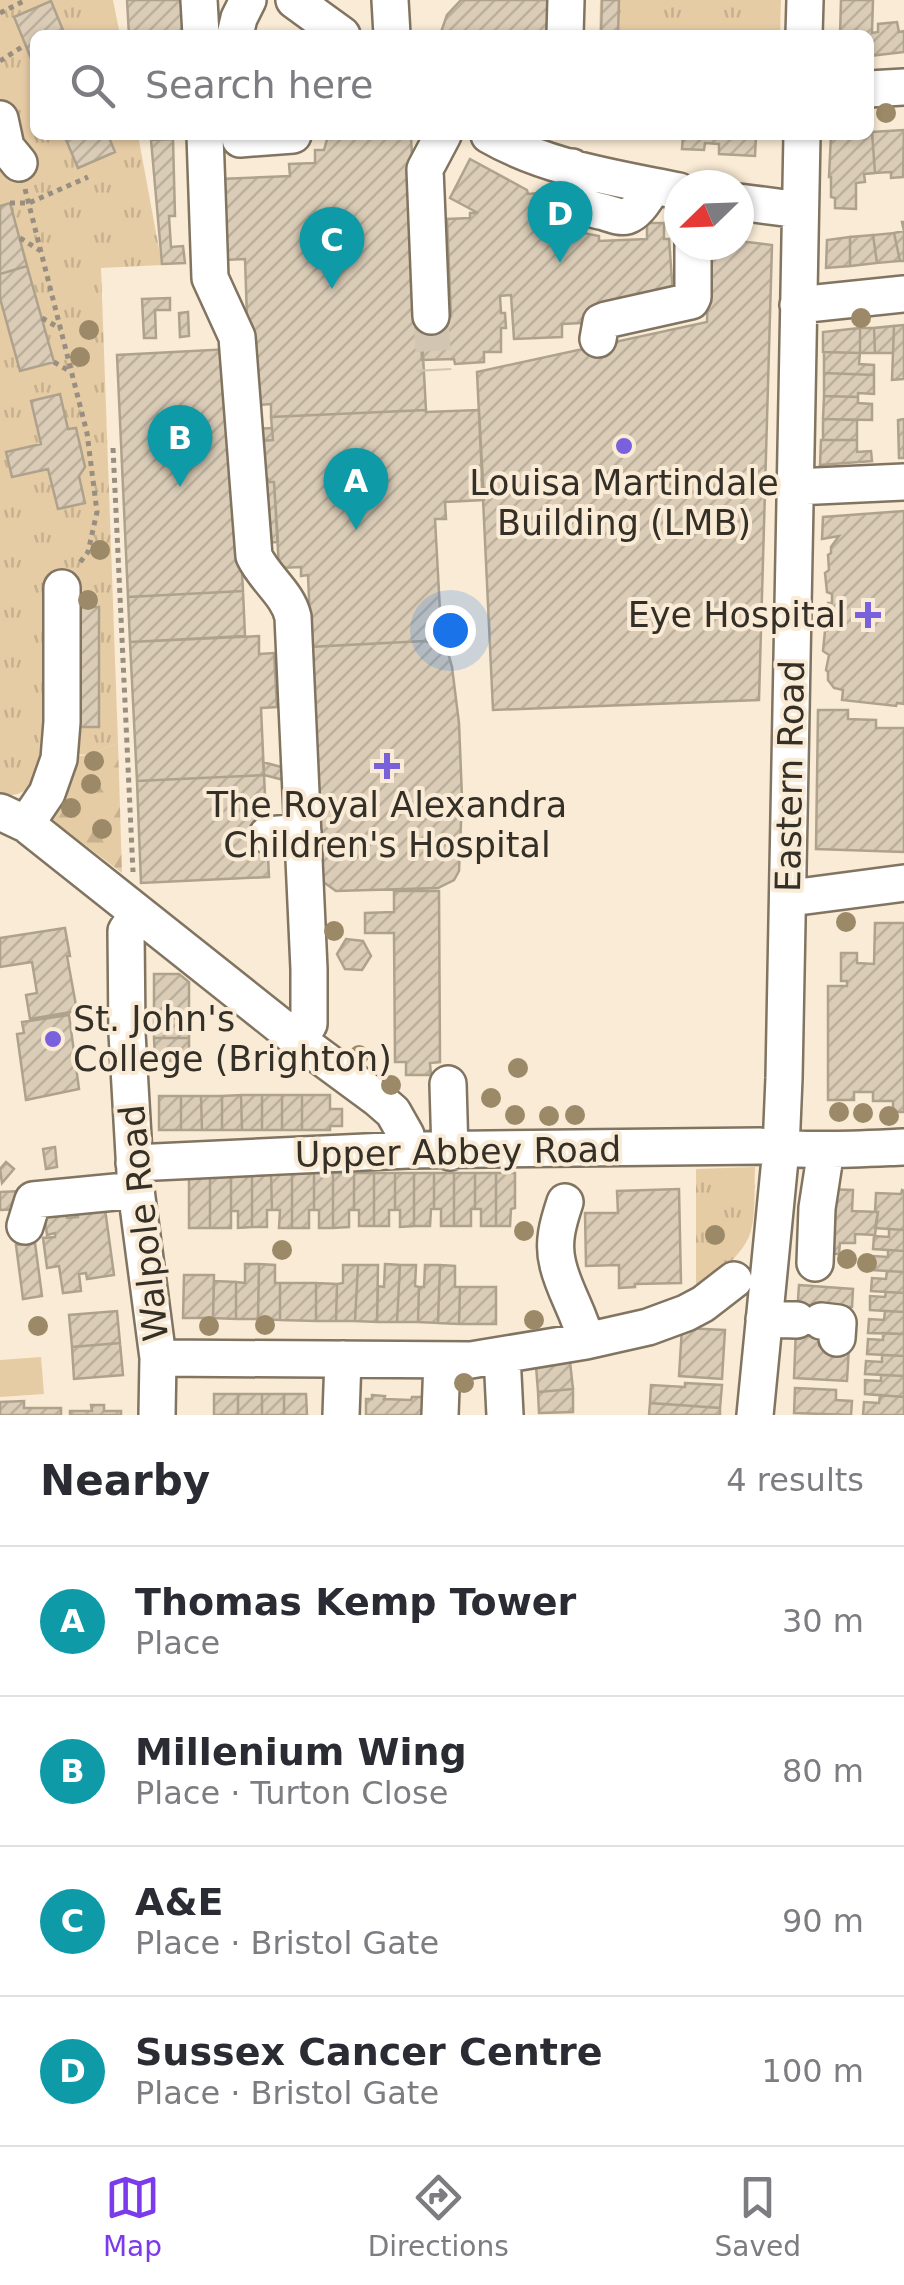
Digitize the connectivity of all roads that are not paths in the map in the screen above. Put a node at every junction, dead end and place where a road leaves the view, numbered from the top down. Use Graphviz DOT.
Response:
graph roads {
  1 [pos="248,0"];
  2 [pos="294,0"];
  3 [pos="390,0"];
  4 [pos="566,0"];
  5 [pos="805,0"];
  6 [pos="209,25"];
  7 [pos="335,30"];
  8 [pos="392,30"];
  9 [pos="565,30"];
  10 [pos="804,30"];
  11 [pos="904,87"];
  12 [pos="874,90"];
  13 [pos="0,119"];
  14 [pos="205,140"];
  15 [pos="440,140"];
  16 [pos="500,140"];
  17 [pos="802,140"];
  18 [pos="564,155"];
  19 [pos="19,163"];
  20 [pos="664,187"];
  21 [pos="754,204"];
  22 [pos="800,210"];
  23 [pos="693,260"];
  24 [pos="904,294"];
  25 [pos="798,305"];
  26 [pos="431,316"];
  27 [pos="598,339"];
  28 [pos="904,482"];
  29 [pos="795,487"];
  30 [pos="62,588"];
  31 [pos="13,818"];
  32 [pos="302,832"];
  33 [pos="267,836"];
  34 [pos="904,883"];
  35 [pos="788,895"];
  36 [pos="137,914"];
  37 [pos="298,1040"];
  38 [pos="448,1084"];
  39 [pos="904,1146"];
  40 [pos="781,1149"];
  41 [pos="408,1150"];
  42 [pos="826,1150"];
  43 [pos="450,1152"];
  44 [pos="135,1176"];
  45 [pos="565,1202"];
  46 [pos="25,1226"];
  47 [pos="814,1263"];
  48 [pos="734,1280"];
  49 [pos="586,1341"];
  50 [pos="502,1355"];
  51 [pos="158,1358"];
  52 [pos="342,1360"];
  53 [pos="442,1360"];
  54 [pos="158,1415"];
  55 [pos="340,1415"];
  56 [pos="440,1415"];
  57 [pos="506,1415"];
  58 [pos="754,1415"];
  1 -- 6 [label="street"];
  2 -- 7 [label="street"];
  3 -- 8 [label="street"];
  4 -- 9 [label="street"];
  5 -- 10 [label="street"];
  11 -- 12 [label="street"];
  13 -- 19 [label="street"];
  14 -- 32 [label="street"];
  15 -- 26 [label="street"];
  16 -- 18 [label="street"];
  17 -- 22 [label="street, Eastern Road"];
  18 -- 20 [label="street"];
  21 -- 22 [label="street"];
  22 -- 25 [label="street, Eastern Road"];
  23 -- 27 [label="street"];
  24 -- 25 [label="street"];
  25 -- 29 [label="street, Eastern Road"];
  28 -- 29 [label="street"];
  29 -- 35 [label="street, Eastern Road"];
  30 -- 31 [label="street"];
  31 -- 36 [label="street"];
  32 -- 33 [label="street"];
  32 -- 37 [label="street"];
  34 -- 35 [label="street"];
  35 -- 40 [label="street, Eastern Road"];
  36 -- 37 [label="street"];
  36 -- 44 [label="street, Walpole Road"];
  37 -- 41 [label="street"];
  38 -- 43 [label="street"];
  39 -- 42 [label="street, Upper Abbey Road"];
  40 -- 42 [label="street, Upper Abbey Road"];
  40 -- 43 [label="street, Upper Abbey Road"];
  40 -- 58 [label="street, Eastern Road"];
  41 -- 43 [label="street, Upper Abbey Road"];
  41 -- 44 [label="street, Upper Abbey Road"];
  42 -- 47 [label="street"];
  44 -- 46 [label="street, Upper Abbey Road"];
  44 -- 51 [label="street, Walpole Road"];
  45 -- 49 [label="street"];
  48 -- 49 [label="street"];
  49 -- 50 [label="street"];
  50 -- 53 [label="street"];
  50 -- 57 [label="street"];
  51 -- 52 [label="street"];
  51 -- 54 [label="street, Walpole Road"];
  52 -- 53 [label="street"];
  52 -- 55 [label="street"];
  53 -- 56 [label="street"];
}
